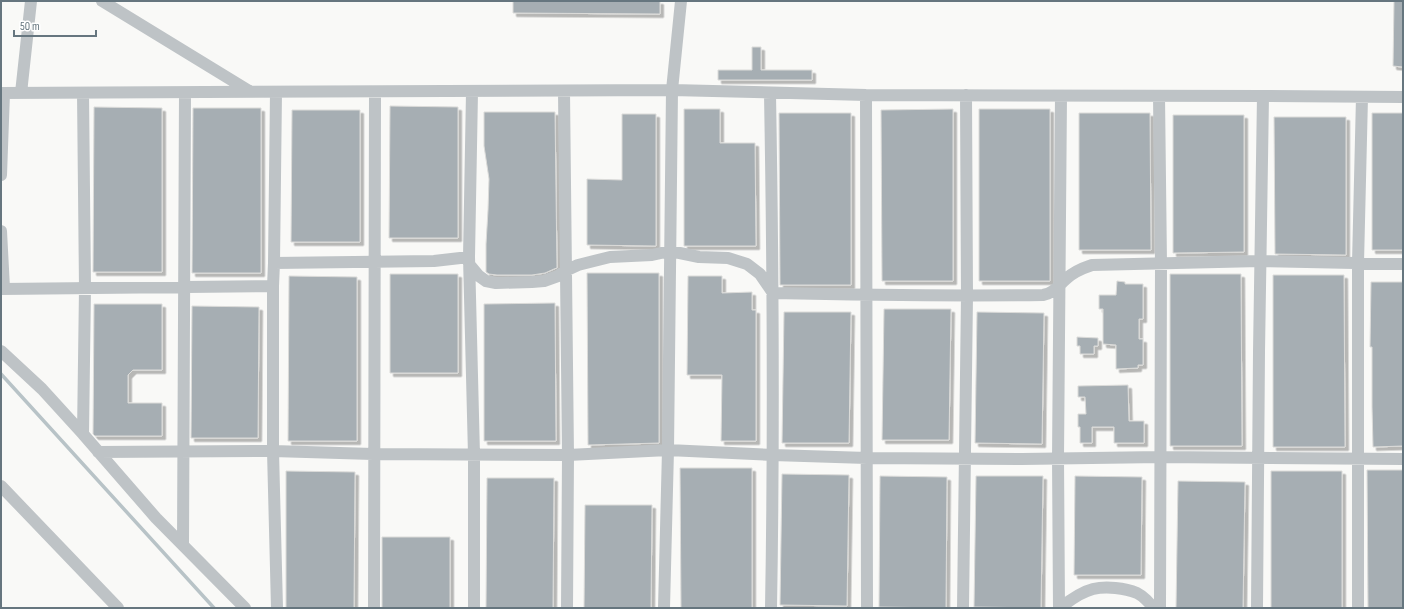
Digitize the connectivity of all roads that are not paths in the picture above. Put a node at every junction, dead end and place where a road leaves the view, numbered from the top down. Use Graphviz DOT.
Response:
graph roads {
  1 [pos="31,1"];
  2 [pos="102,1"];
  3 [pos="681,1"];
  4 [pos="672,90"];
  5 [pos="276,92"];
  6 [pos="375,92"];
  7 [pos="472,92"];
  8 [pos="564,92"];
  9 [pos="3,93"];
  10 [pos="21,93"];
  11 [pos="83,93"];
  12 [pos="185,93"];
  13 [pos="252,93"];
  14 [pos="770,94"];
  15 [pos="866,95"];
  16 [pos="966,95"];
  17 [pos="1061,96"];
  18 [pos="1159,96"];
  19 [pos="1263,96"];
  20 [pos="1362,97"];
  21 [pos="1403,98"];
  22 [pos="1,175"];
  23 [pos="1,231"];
  24 [pos="670,251"];
  25 [pos="469,260"];
  26 [pos="374,261"];
  27 [pos="1260,262"];
  28 [pos="1358,263"];
  29 [pos="274,264"];
  30 [pos="1161,264"];
  31 [pos="1403,264"];
  32 [pos="565,271"];
  33 [pos="273,286"];
  34 [pos="184,287"];
  35 [pos="1059,287"];
  36 [pos="2,288"];
  37 [pos="85,288"];
  38 [pos="773,293"];
  39 [pos="866,295"];
  40 [pos="967,296"];
  41 [pos="1,351"];
  42 [pos="83,434"];
  43 [pos="668,450"];
  44 [pos="273,451"];
  45 [pos="98,452"];
  46 [pos="183,452"];
  47 [pos="373,454"];
  48 [pos="474,455"];
  49 [pos="568,455"];
  50 [pos="773,455"];
  51 [pos="965,457"];
  52 [pos="1161,457"];
  53 [pos="867,458"];
  54 [pos="1058,458"];
  55 [pos="1258,458"];
  56 [pos="1358,459"];
  57 [pos="1403,459"];
  58 [pos="1,486"];
  59 [pos="183,545"];
  60 [pos="118,608"];
  61 [pos="245,608"];
  62 [pos="277,608"];
  63 [pos="374,608"];
  64 [pos="474,608"];
  65 [pos="567,608"];
  66 [pos="664,608"];
  67 [pos="771,608"];
  68 [pos="867,608"];
  69 [pos="963,608"];
  70 [pos="1060,608"];
  71 [pos="1153,608"];
  72 [pos="1160,608"];
  73 [pos="1257,608"];
  74 [pos="1358,608"];
  1 -- 10 [label="street"];
  2 -- 13 [label="street"];
  3 -- 4 [label="street"];
  4 -- 8 [label="street"];
  4 -- 14 [label="street"];
  4 -- 24 [label="street"];
  5 -- 6 [label="street"];
  5 -- 13 [label="street"];
  5 -- 29 [label="street"];
  6 -- 7 [label="street"];
  6 -- 26 [label="street"];
  7 -- 8 [label="street"];
  7 -- 25 [label="street"];
  8 -- 32 [label="street"];
  9 -- 10 [label="street"];
  9 -- 22 [label="street"];
  10 -- 11 [label="street"];
  11 -- 12 [label="street"];
  11 -- 37 [label="street"];
  12 -- 13 [label="street"];
  12 -- 34 [label="street"];
  14 -- 15 [label="street"];
  14 -- 38 [label="street"];
  15 -- 16 [label="street"];
  15 -- 39 [label="street"];
  16 -- 17 [label="street"];
  16 -- 40 [label="street"];
  17 -- 18 [label="street"];
  17 -- 35 [label="street"];
  18 -- 19 [label="street"];
  18 -- 30 [label="street"];
  19 -- 20 [label="street"];
  19 -- 27 [label="street"];
  20 -- 21 [label="street"];
  20 -- 28 [label="street"];
  23 -- 36 [label="street"];
  24 -- 32 [label="street"];
  24 -- 38 [label="street"];
  24 -- 43 [label="street"];
  25 -- 26 [label="street"];
  25 -- 32 [label="street"];
  25 -- 48 [label="street"];
  26 -- 29 [label="street"];
  26 -- 47 [label="street"];
  27 -- 28 [label="street"];
  27 -- 30 [label="street"];
  27 -- 55 [label="street"];
  28 -- 31 [label="street"];
  28 -- 56 [label="street"];
  29 -- 33 [label="street"];
  30 -- 35 [label="street"];
  30 -- 52 [label="street"];
  32 -- 49 [label="street"];
  33 -- 34 [label="street"];
  33 -- 44 [label="street"];
  34 -- 37 [label="street"];
  34 -- 46 [label="street"];
  35 -- 40 [label="street"];
  35 -- 54 [label="street"];
  36 -- 37 [label="street"];
  37 -- 42 [label="street"];
  38 -- 39 [label="street"];
  38 -- 50 [label="street"];
  39 -- 40 [label="street"];
  39 -- 53 [label="street"];
  40 -- 51 [label="street"];
  41 -- 42 [label="street"];
  42 -- 45 [label="street"];
  43 -- 49 [label="street"];
  43 -- 50 [label="street"];
  43 -- 66 [label="street"];
  44 -- 46 [label="street"];
  44 -- 47 [label="street"];
  44 -- 62 [label="street"];
  45 -- 46 [label="street"];
  45 -- 59 [label="street"];
  46 -- 59 [label="street"];
  47 -- 48 [label="street"];
  47 -- 63 [label="street"];
  48 -- 49 [label="street"];
  48 -- 64 [label="street"];
  49 -- 65 [label="street"];
  50 -- 53 [label="street"];
  50 -- 67 [label="street"];
  51 -- 53 [label="street"];
  51 -- 54 [label="street"];
  51 -- 69 [label="street"];
  52 -- 54 [label="street"];
  52 -- 55 [label="street"];
  52 -- 72 [label="street"];
  53 -- 68 [label="street"];
  54 -- 70 [label="street"];
  55 -- 56 [label="street"];
  55 -- 73 [label="street"];
  56 -- 57 [label="street"];
  56 -- 74 [label="street"];
  58 -- 60 [label="street"];
  59 -- 61 [label="street"];
  70 -- 71 [label="street"];
}
